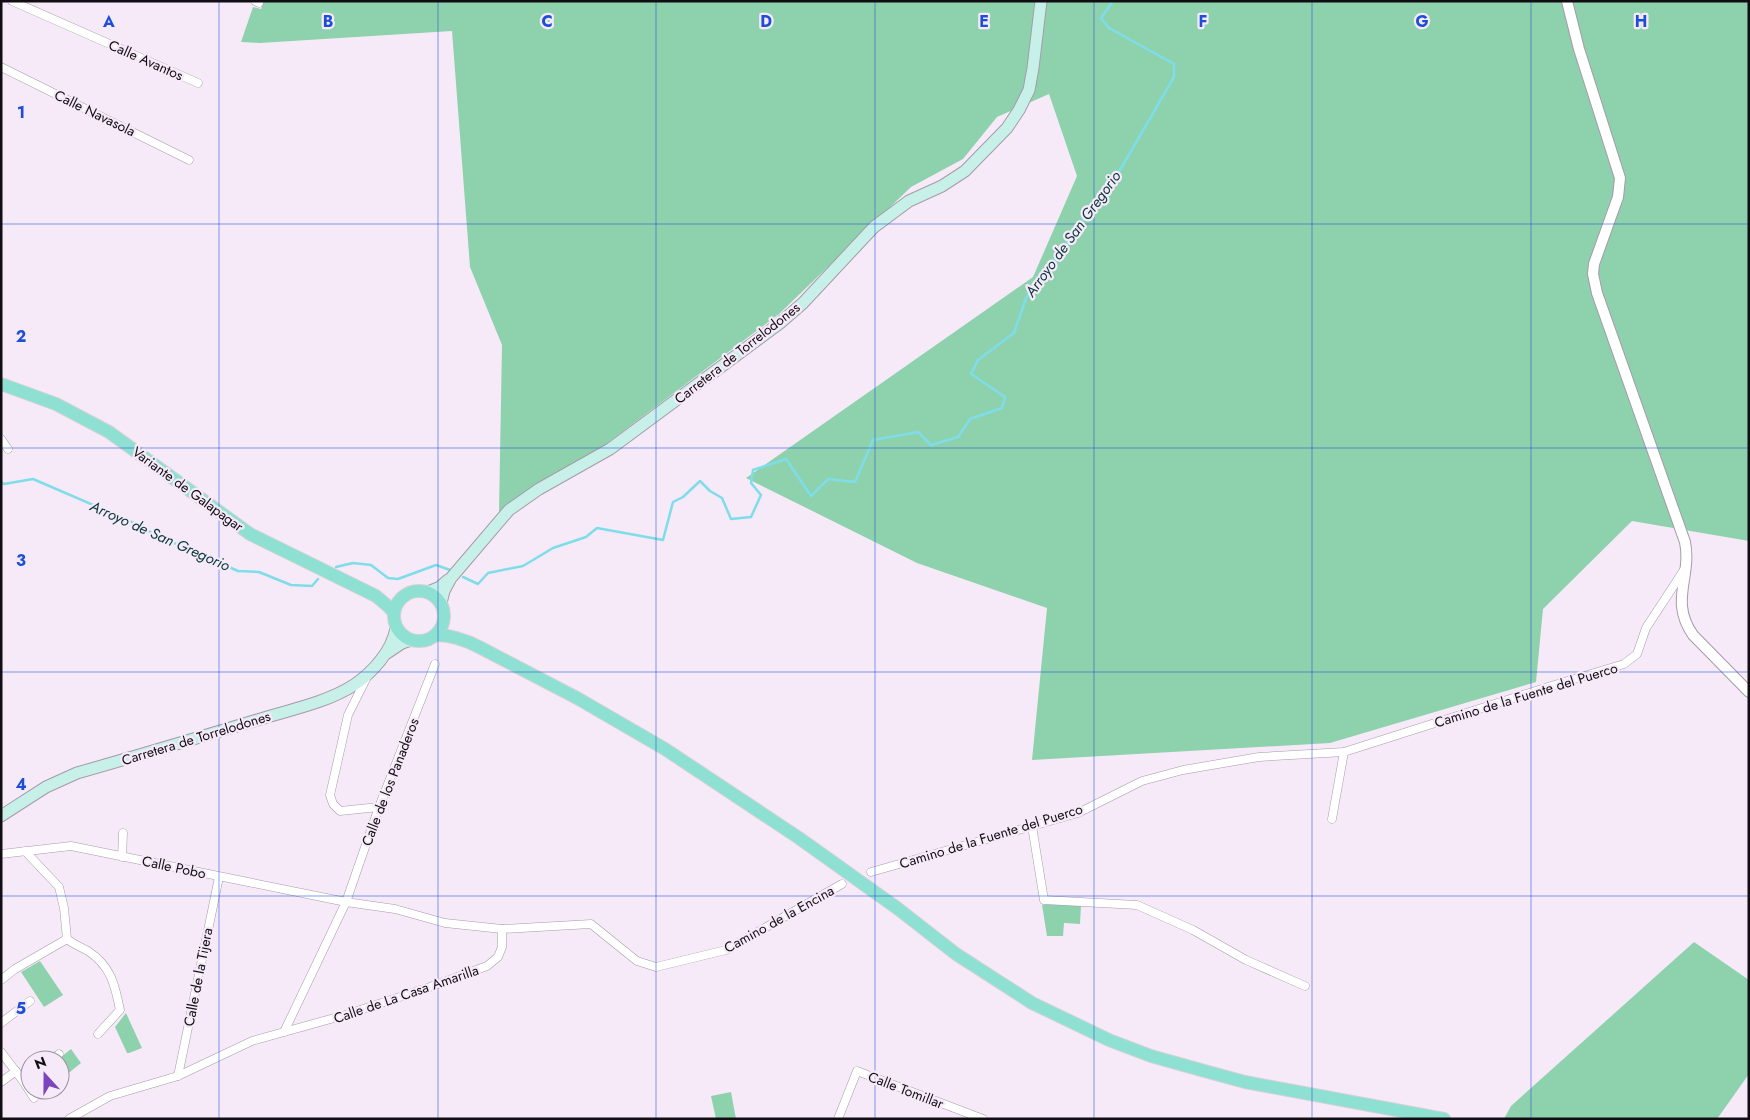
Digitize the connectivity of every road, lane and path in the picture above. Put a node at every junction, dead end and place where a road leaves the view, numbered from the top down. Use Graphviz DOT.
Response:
graph roads {
  1 [pos="12,1"];
  2 [pos="1042,1"];
  3 [pos="1567,1"];
  4 [pos="1,67"];
  5 [pos="198,83"];
  6 [pos="189,160"];
  7 [pos="1,384"];
  8 [pos="1,439"];
  9 [pos="8,449"];
  10 [pos="1687,566"];
  11 [pos="451,578"];
  12 [pos="428,592"];
  13 [pos="376,596"];
  14 [pos="401,598"];
  15 [pos="441,603"];
  16 [pos="394,613"];
  17 [pos="444,619"];
  18 [pos="396,628"];
  19 [pos="436,635"];
  20 [pos="411,640"];
  21 [pos="467,641"];
  22 [pos="386,654"];
  23 [pos="435,664"];
  24 [pos="370,670"];
  25 [pos="1749,692"];
  26 [pos="1344,752"];
  27 [pos="379,808"];
  28 [pos="1,816"];
  29 [pos="1332,819"];
  30 [pos="1032,826"];
  31 [pos="123,833"];
  32 [pos="25,851"];
  33 [pos="1,854"];
  34 [pos="122,857"];
  35 [pos="871,872"];
  36 [pos="219,877"];
  37 [pos="842,884"];
  38 [pos="346,902"];
  39 [pos="502,929"];
  40 [pos="67,939"];
  41 [pos="1,980"];
  42 [pos="1305,986"];
  43 [pos="30,1001"];
  44 [pos="1,1023"];
  45 [pos="284,1032"];
  46 [pos="98,1034"];
  47 [pos="1,1052"];
  48 [pos="16,1071"];
  49 [pos="20,1074"];
  50 [pos="178,1076"];
  51 [pos="1,1082"];
  52 [pos="69,1119"];
  53 [pos="838,1119"];
  54 [pos="983,1119"];
  55 [pos="1444,1119"];
  1 -- 5 [label="street, Calle Avantos"];
  2 -- 11 [label="main road, Carretera de Torrelodones"];
  3 -- 10 [label="street"];
  4 -- 6 [label="street, Calle Navasola"];
  7 -- 13 [label="main road, Variante de Galapagar"];
  8 -- 9 [label="street"];
  10 -- 25 [label="street"];
  10 -- 26 [label="street, Camino de la Fuente del Puerco"];
  11 -- 12 [label="main road, Carretera de Torrelodones"];
  11 -- 15 [label="main road, Carretera de Torrelodones"];
  12 -- 14 [label="main road"];
  12 -- 15 [label="main road"];
  13 -- 14 [label="main road"];
  13 -- 16 [label="main road"];
  14 -- 16 [label="main road"];
  15 -- 17 [label="main road"];
  16 -- 18 [label="main road"];
  17 -- 19 [label="main road"];
  17 -- 21 [label="main road"];
  18 -- 20 [label="main road"];
  18 -- 22 [label="main road, Carretera de Torrelodones"];
  19 -- 20 [label="main road"];
  19 -- 21 [label="main road"];
  20 -- 22 [label="main road, Carretera de Torrelodones"];
  21 -- 55 [label="main road"];
  22 -- 24 [label="main road, Carretera de Torrelodones"];
  23 -- 27 [label="street, Calle de los Panaderos"];
  24 -- 27 [label="street"];
  24 -- 28 [label="main road, Carretera de Torrelodones"];
  26 -- 29 [label="street"];
  26 -- 30 [label="street, Camino de la Fuente del Puerco"];
  27 -- 38 [label="street, Calle de los Panaderos"];
  30 -- 35 [label="street, Camino de la Fuente del Puerco"];
  30 -- 42 [label="street"];
  31 -- 34 [label="street"];
  32 -- 33 [label="street, Calle Pobo"];
  32 -- 34 [label="street, Calle Pobo"];
  32 -- 40 [label="street"];
  34 -- 36 [label="street, Calle Pobo"];
  36 -- 38 [label="street, Calle Pobo"];
  36 -- 50 [label="street, Calle de la Tijera"];
  37 -- 39 [label="street, Camino de la Encina"];
  38 -- 39 [label="street, Camino de la Encina"];
  38 -- 45 [label="street"];
  39 -- 45 [label="street, Calle de La Casa Amarilla"];
  40 -- 41 [label="street"];
  40 -- 46 [label="street"];
  43 -- 44 [label="street"];
  45 -- 50 [label="street, Calle de La Casa Amarilla"];
  47 -- 48 [label="street"];
  48 -- 49 [label="street"];
  48 -- 51 [label="street"];
  50 -- 52 [label="street, Calle de La Casa Amarilla"];
  53 -- 54 [label="street, Calle Tomillar"];
}
